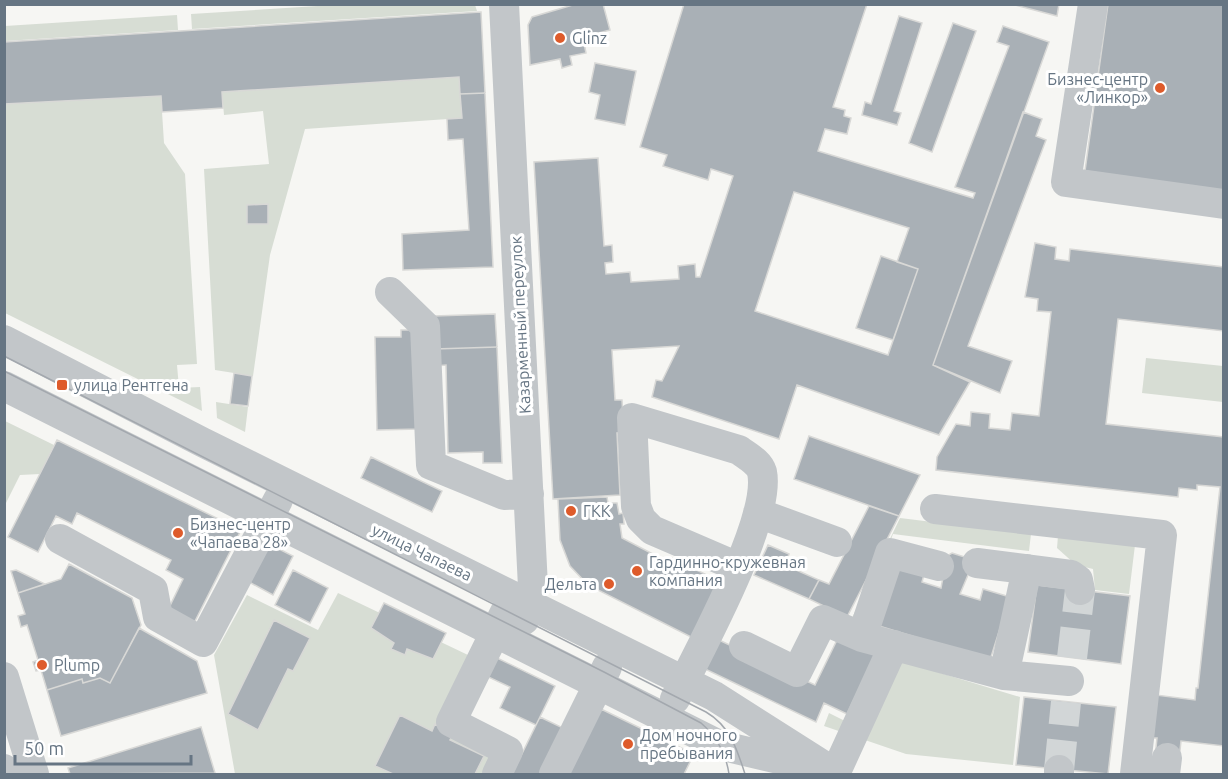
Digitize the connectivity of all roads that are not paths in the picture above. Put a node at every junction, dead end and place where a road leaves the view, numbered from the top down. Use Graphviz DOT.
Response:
graph roads {
  1 [pos="504,4"];
  2 [pos="1093,4"];
  3 [pos="1224,204"];
  4 [pos="390,292"];
  5 [pos="4,340"];
  6 [pos="4,386"];
  7 [pos="205,433"];
  8 [pos="186,476"];
  9 [pos="286,484"];
  10 [pos="529,494"];
  11 [pos="935,509"];
  12 [pos="758,513"];
  13 [pos="269,518"];
  14 [pos="60,539"];
  15 [pos="837,542"];
  16 [pos="977,563"];
  17 [pos="939,566"];
  18 [pos="738,567"];
  19 [pos="1027,569"];
  20 [pos="1080,590"];
  21 [pos="521,601"];
  22 [pos="506,637"];
  23 [pos="862,637"];
  24 [pos="894,645"];
  25 [pos="744,646"];
  26 [pos="616,648"];
  27 [pos="1004,675"];
  28 [pos="4,677"];
  29 [pos="1069,680"];
  30 [pos="684,681"];
  31 [pos="598,684"];
  32 [pos="734,708"];
  33 [pos="666,718"];
  34 [pos="737,762"];
  35 [pos="16,770"];
  36 [pos="497,774"];
  37 [pos="554,774"];
  38 [pos="840,774"];
  39 [pos="1134,774"];
  1 -- 10 [label="street, Казарменный переулок"];
  2 -- 3 [label="street"];
  4 -- 10 [label="street"];
  5 -- 7 [label="street, улица Чапаева"];
  6 -- 8 [label="street"];
  7 -- 8 [label="street"];
  7 -- 9 [label="street, улица Чапаева"];
  8 -- 13 [label="street"];
  9 -- 13 [label="street"];
  9 -- 21 [label="street, улица Чапаева"];
  10 -- 21 [label="street, Казарменный переулок"];
  11 -- 39 [label="street"];
  12 -- 15 [label="street"];
  12 -- 18 [label="street"];
  12 -- 18 [label="street"];
  13 -- 14 [label="street"];
  13 -- 22 [label="street"];
  16 -- 19 [label="street"];
  17 -- 23 [label="street"];
  18 -- 30 [label="street"];
  19 -- 20 [label="street"];
  19 -- 27 [label="street"];
  21 -- 22 [label="street, Казарменный переулок"];
  21 -- 26 [label="street, улица Чапаева"];
  22 -- 31 [label="street"];
  22 -- 36 [label="street, Казарменный переулок"];
  23 -- 24 [label="street"];
  23 -- 25 [label="street"];
  24 -- 27 [label="street"];
  24 -- 38 [label="street"];
  26 -- 30 [label="street, улица Чапаева"];
  26 -- 31 [label="street"];
  27 -- 29 [label="street"];
  28 -- 35 [label="street"];
  30 -- 32 [label="street, улица Чапаева"];
  30 -- 33 [label="street"];
  31 -- 33 [label="street"];
  31 -- 37 [label="street"];
  32 -- 34 [label="street"];
  32 -- 38 [label="street, улица Чапаева"];
  33 -- 34 [label="street"];
  34 -- 38 [label="street"];
}
